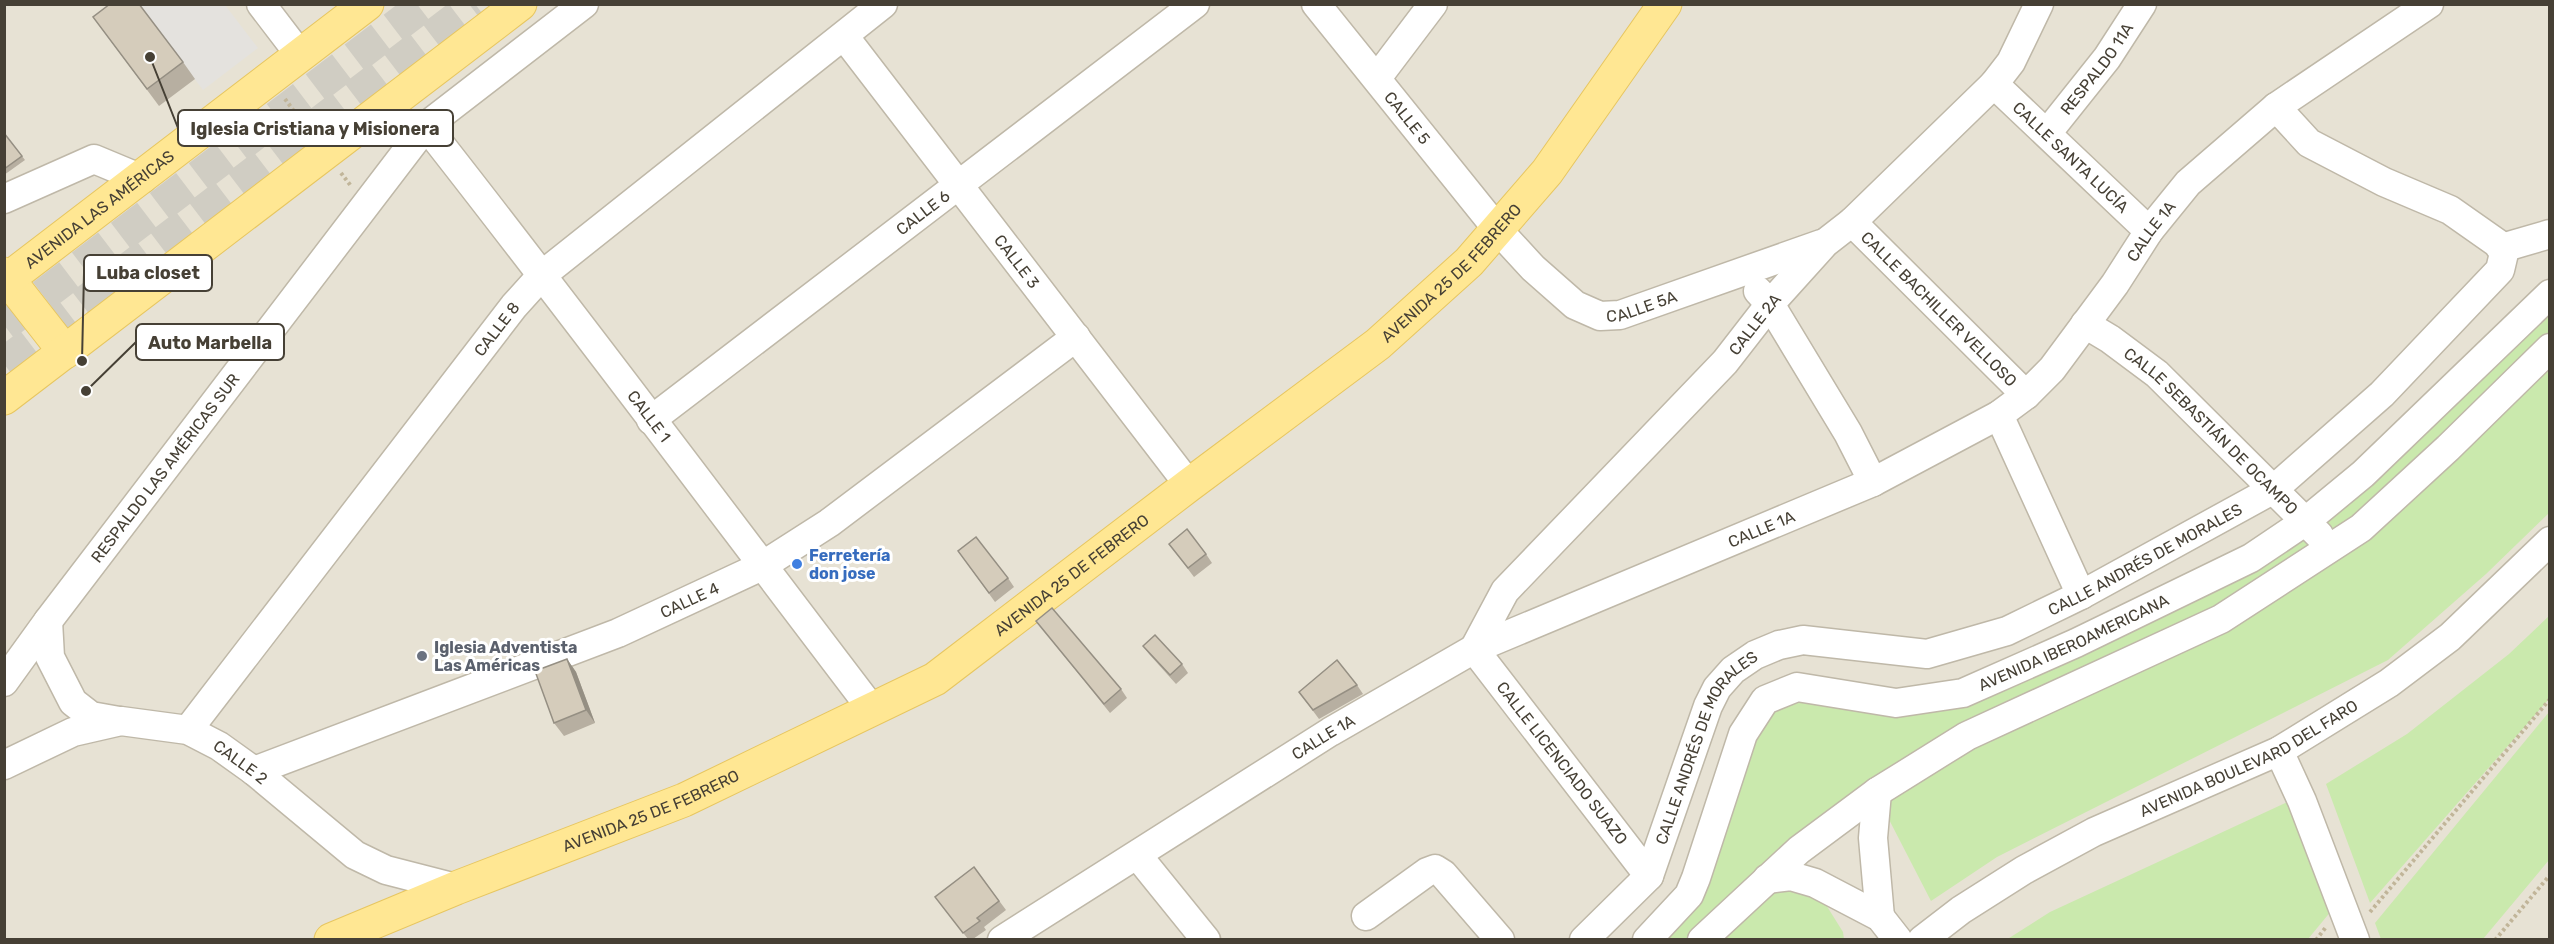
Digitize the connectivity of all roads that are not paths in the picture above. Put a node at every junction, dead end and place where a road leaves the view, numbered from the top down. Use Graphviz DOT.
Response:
graph roads {
  1 [pos="367,4"];
  2 [pos="520,4"];
  3 [pos="584,4"];
  4 [pos="883,4"];
  5 [pos="1195,4"];
  6 [pos="1316,4"];
  7 [pos="1433,4"];
  8 [pos="1665,4"];
  9 [pos="2039,4"];
  10 [pos="2142,4"];
  11 [pos="2429,4"];
  12 [pos="267,7"];
  13 [pos="844,36"];
  14 [pos="300,55"];
  15 [pos="1377,78"];
  16 [pos="1994,84"];
  17 [pos="2276,107"];
  18 [pos="426,126"];
  19 [pos="2048,132"];
  20 [pos="142,179"];
  21 [pos="959,186"];
  22 [pos="5,198"];
  23 [pos="1852,222"];
  24 [pos="1498,230"];
  25 [pos="2149,231"];
  26 [pos="2550,234"];
  27 [pos="1825,243"];
  28 [pos="2502,248"];
  29 [pos="1741,272"];
  30 [pos="542,275"];
  31 [pos="6,279"];
  32 [pos="2550,294"];
  33 [pos="1770,304"];
  34 [pos="2085,324"];
  35 [pos="1076,337"];
  36 [pos="2550,348"];
  37 [pos="65,352"];
  38 [pos="2026,395"];
  39 [pos="4,398"];
  40 [pos="1999,415"];
  41 [pos="651,420"];
  42 [pos="1873,482"];
  43 [pos="1189,484"];
  44 [pos="2274,489"];
  45 [pos="2306,521"];
  46 [pos="2550,541"];
  47 [pos="2331,548"];
  48 [pos="762,566"];
  49 [pos="2081,595"];
  50 [pos="48,621"];
  51 [pos="1474,649"];
  52 [pos="4,682"];
  53 [pos="871,708"];
  54 [pos="122,721"];
  55 [pos="188,730"];
  56 [pos="2279,752"];
  57 [pos="4,765"];
  58 [pos="254,771"];
  59 [pos="1877,792"];
  60 [pos="1138,856"];
  61 [pos="1649,876"];
  62 [pos="1767,879"];
  63 [pos="456,888"];
  64 [pos="1366,916"];
  65 [pos="1880,917"];
  66 [pos="1013,936"];
  67 [pos="2352,937"];
  68 [pos="331,939"];
  69 [pos="1206,939"];
  70 [pos="1500,939"];
  71 [pos="1584,939"];
  72 [pos="1647,939"];
  73 [pos="1702,939"];
  74 [pos="1898,939"];
  75 [pos="1922,939"];
  1 -- 14 [label="main road, AVENIDA LAS AMÉRICAS"];
  2 -- 37 [label="main road"];
  3 -- 18 [label="street, RESPALDO LAS AMÉRICAS SUR"];
  4 -- 13 [label="street, CALLE 8"];
  5 -- 21 [label="street, CALLE 6"];
  6 -- 15 [label="street, CALLE 5"];
  7 -- 15 [label="street"];
  8 -- 24 [label="main road, AVENIDA 25 DE FEBRERO"];
  9 -- 16 [label="street, CALLE 2A"];
  10 -- 19 [label="street, RESPALDO 11A"];
  11 -- 17 [label="street, CALLE 1A"];
  12 -- 14 [label="street"];
  13 -- 21 [label="street, CALLE 3"];
  13 -- 30 [label="street, CALLE 8"];
  14 -- 20 [label="main road, AVENIDA LAS AMÉRICAS"];
  15 -- 24 [label="street, CALLE 5"];
  16 -- 19 [label="street, CALLE SANTA LUCÍA"];
  16 -- 23 [label="street, CALLE 2A"];
  17 -- 25 [label="street, CALLE 1A"];
  17 -- 28 [label="street"];
  18 -- 30 [label="street, CALLE 1"];
  18 -- 50 [label="street, RESPALDO LAS AMÉRICAS SUR"];
  19 -- 25 [label="street, CALLE SANTA LUCÍA"];
  20 -- 22 [label="street"];
  20 -- 31 [label="main road, AVENIDA LAS AMÉRICAS"];
  21 -- 35 [label="street, CALLE 3"];
  21 -- 41 [label="street, CALLE 6"];
  23 -- 27 [label="street, CALLE 2A"];
  23 -- 38 [label="street, CALLE BACHILLER VELLOSO"];
  24 -- 29 [label="street, CALLE 5A"];
  24 -- 43 [label="main road, AVENIDA 25 DE FEBRERO"];
  25 -- 34 [label="street, CALLE 1A"];
  26 -- 28 [label="street"];
  27 -- 29 [label="street, CALLE 5A"];
  27 -- 33 [label="street, CALLE 2A"];
  28 -- 44 [label="street, CALLE ANDRÉS DE MORALES"];
  29 -- 33 [label="street"];
  30 -- 41 [label="street, CALLE 1"];
  30 -- 55 [label="street, CALLE 8"];
  31 -- 37 [label="main road"];
  32 -- 45 [label="street, AVENIDA IBEROAMERICANA"];
  33 -- 42 [label="street"];
  33 -- 51 [label="street, CALLE 2A"];
  34 -- 38 [label="street, CALLE 1A"];
  34 -- 44 [label="street, CALLE SEBASTIÁN DE OCAMPO"];
  35 -- 43 [label="street, CALLE 3"];
  35 -- 48 [label="street, CALLE 4"];
  36 -- 47 [label="street"];
  37 -- 39 [label="main road"];
  38 -- 40 [label="street, CALLE 1A"];
  40 -- 42 [label="street, CALLE 1A"];
  40 -- 49 [label="street"];
  41 -- 48 [label="street, CALLE 1"];
  42 -- 51 [label="street, CALLE 1A"];
  43 -- 53 [label="main road, AVENIDA 25 DE FEBRERO"];
  44 -- 45 [label="street, CALLE SEBASTIÁN DE OCAMPO"];
  44 -- 49 [label="street, CALLE ANDRÉS DE MORALES"];
  45 -- 47 [label="street, CALLE SEBASTIÁN DE OCAMPO"];
  45 -- 72 [label="street, AVENIDA IBEROAMERICANA"];
  46 -- 56 [label="street, AVENIDA BOULEVARD DEL FARO"];
  47 -- 59 [label="street"];
  48 -- 53 [label="street, CALLE 1"];
  48 -- 58 [label="street, CALLE 4"];
  49 -- 61 [label="street, CALLE ANDRÉS DE MORALES"];
  50 -- 52 [label="street, RESPALDO LAS AMÉRICAS SUR"];
  50 -- 54 [label="street"];
  51 -- 60 [label="street, CALLE 1A"];
  51 -- 61 [label="street, CALLE LICENCIADO SUAZO"];
  53 -- 63 [label="main road, AVENIDA 25 DE FEBRERO"];
  54 -- 55 [label="street, CALLE 2"];
  54 -- 57 [label="street, CALLE 2"];
  55 -- 58 [label="street, CALLE 2"];
  56 -- 67 [label="street"];
  56 -- 75 [label="street, AVENIDA BOULEVARD DEL FARO"];
  58 -- 63 [label="street, CALLE 2"];
  59 -- 62 [label="street"];
  59 -- 65 [label="street"];
  60 -- 66 [label="street, CALLE 1A"];
  60 -- 69 [label="street"];
  61 -- 71 [label="street, CALLE ANDRÉS DE MORALES"];
  62 -- 65 [label="street"];
  62 -- 73 [label="street"];
  63 -- 68 [label="main road, AVENIDA 25 DE FEBRERO"];
  64 -- 70 [label="street"];
  65 -- 74 [label="street"];
}
